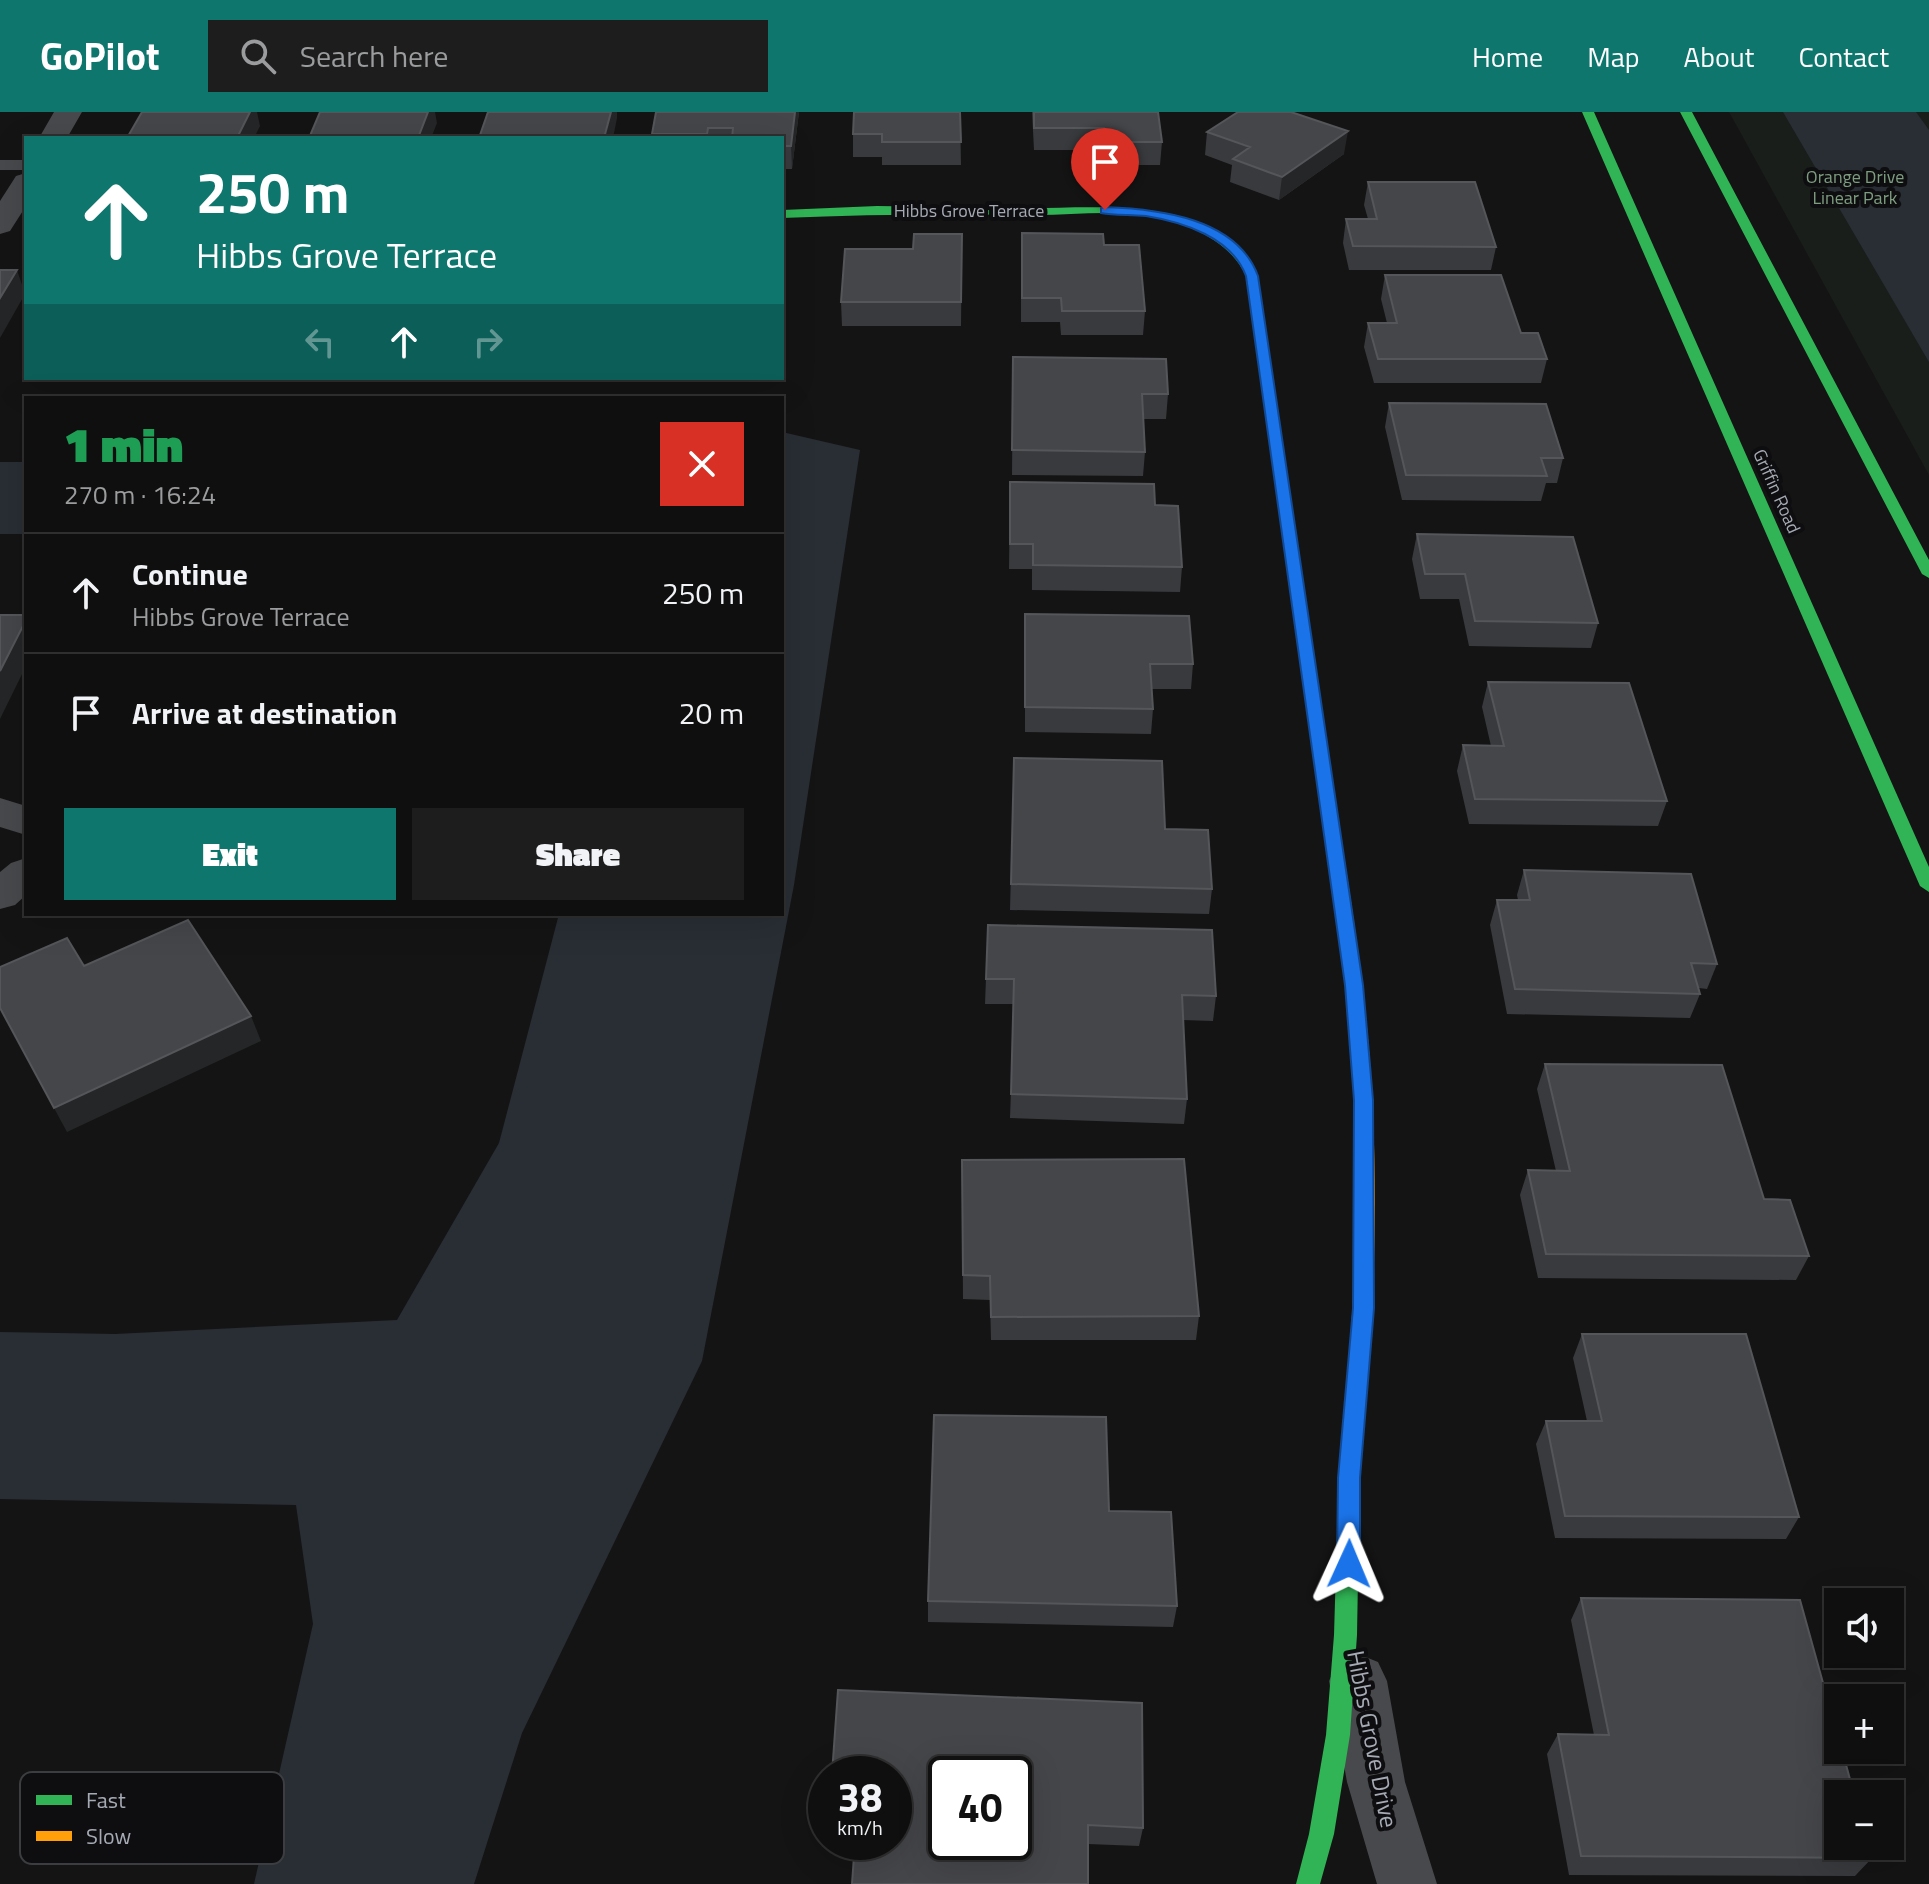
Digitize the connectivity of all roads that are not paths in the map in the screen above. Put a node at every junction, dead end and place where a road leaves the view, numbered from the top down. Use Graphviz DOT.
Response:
graph roads {
  1 [pos="68,112"];
  2 [pos="1588,112"];
  3 [pos="1686,112"];
  4 [pos="54,136"];
  5 [pos="0,165"];
  6 [pos="24,165"];
  7 [pos="24,185"];
  8 [pos="784,214"];
  9 [pos="0,226"];
  10 [pos="24,227"];
  11 [pos="1203,228"];
  12 [pos="1929,574"];
  13 [pos="0,812"];
  14 [pos="24,820"];
  15 [pos="24,875"];
  16 [pos="1929,886"];
  17 [pos="0,894"];
  18 [pos="1348,1592"];
  19 [pos="1308,1884"];
  20 [pos="1407,1884"];
  1 -- 4 [label="street"];
  2 -- 16 [label="street, Griffin Road"];
  3 -- 12 [label="street"];
  5 -- 6 [label="lane"];
  7 -- 9 [label="street"];
  8 -- 11 [label="street, Hibbs Grove Terrace"];
  9 -- 10 [label="street"];
  11 -- 18 [label="street, Hibbs Grove Drive"];
  13 -- 14 [label="street"];
  15 -- 17 [label="street"];
  18 -- 19 [label="street, Hibbs Grove Drive"];
  18 -- 20 [label="street, Hibbs Grove Drive"];
}
